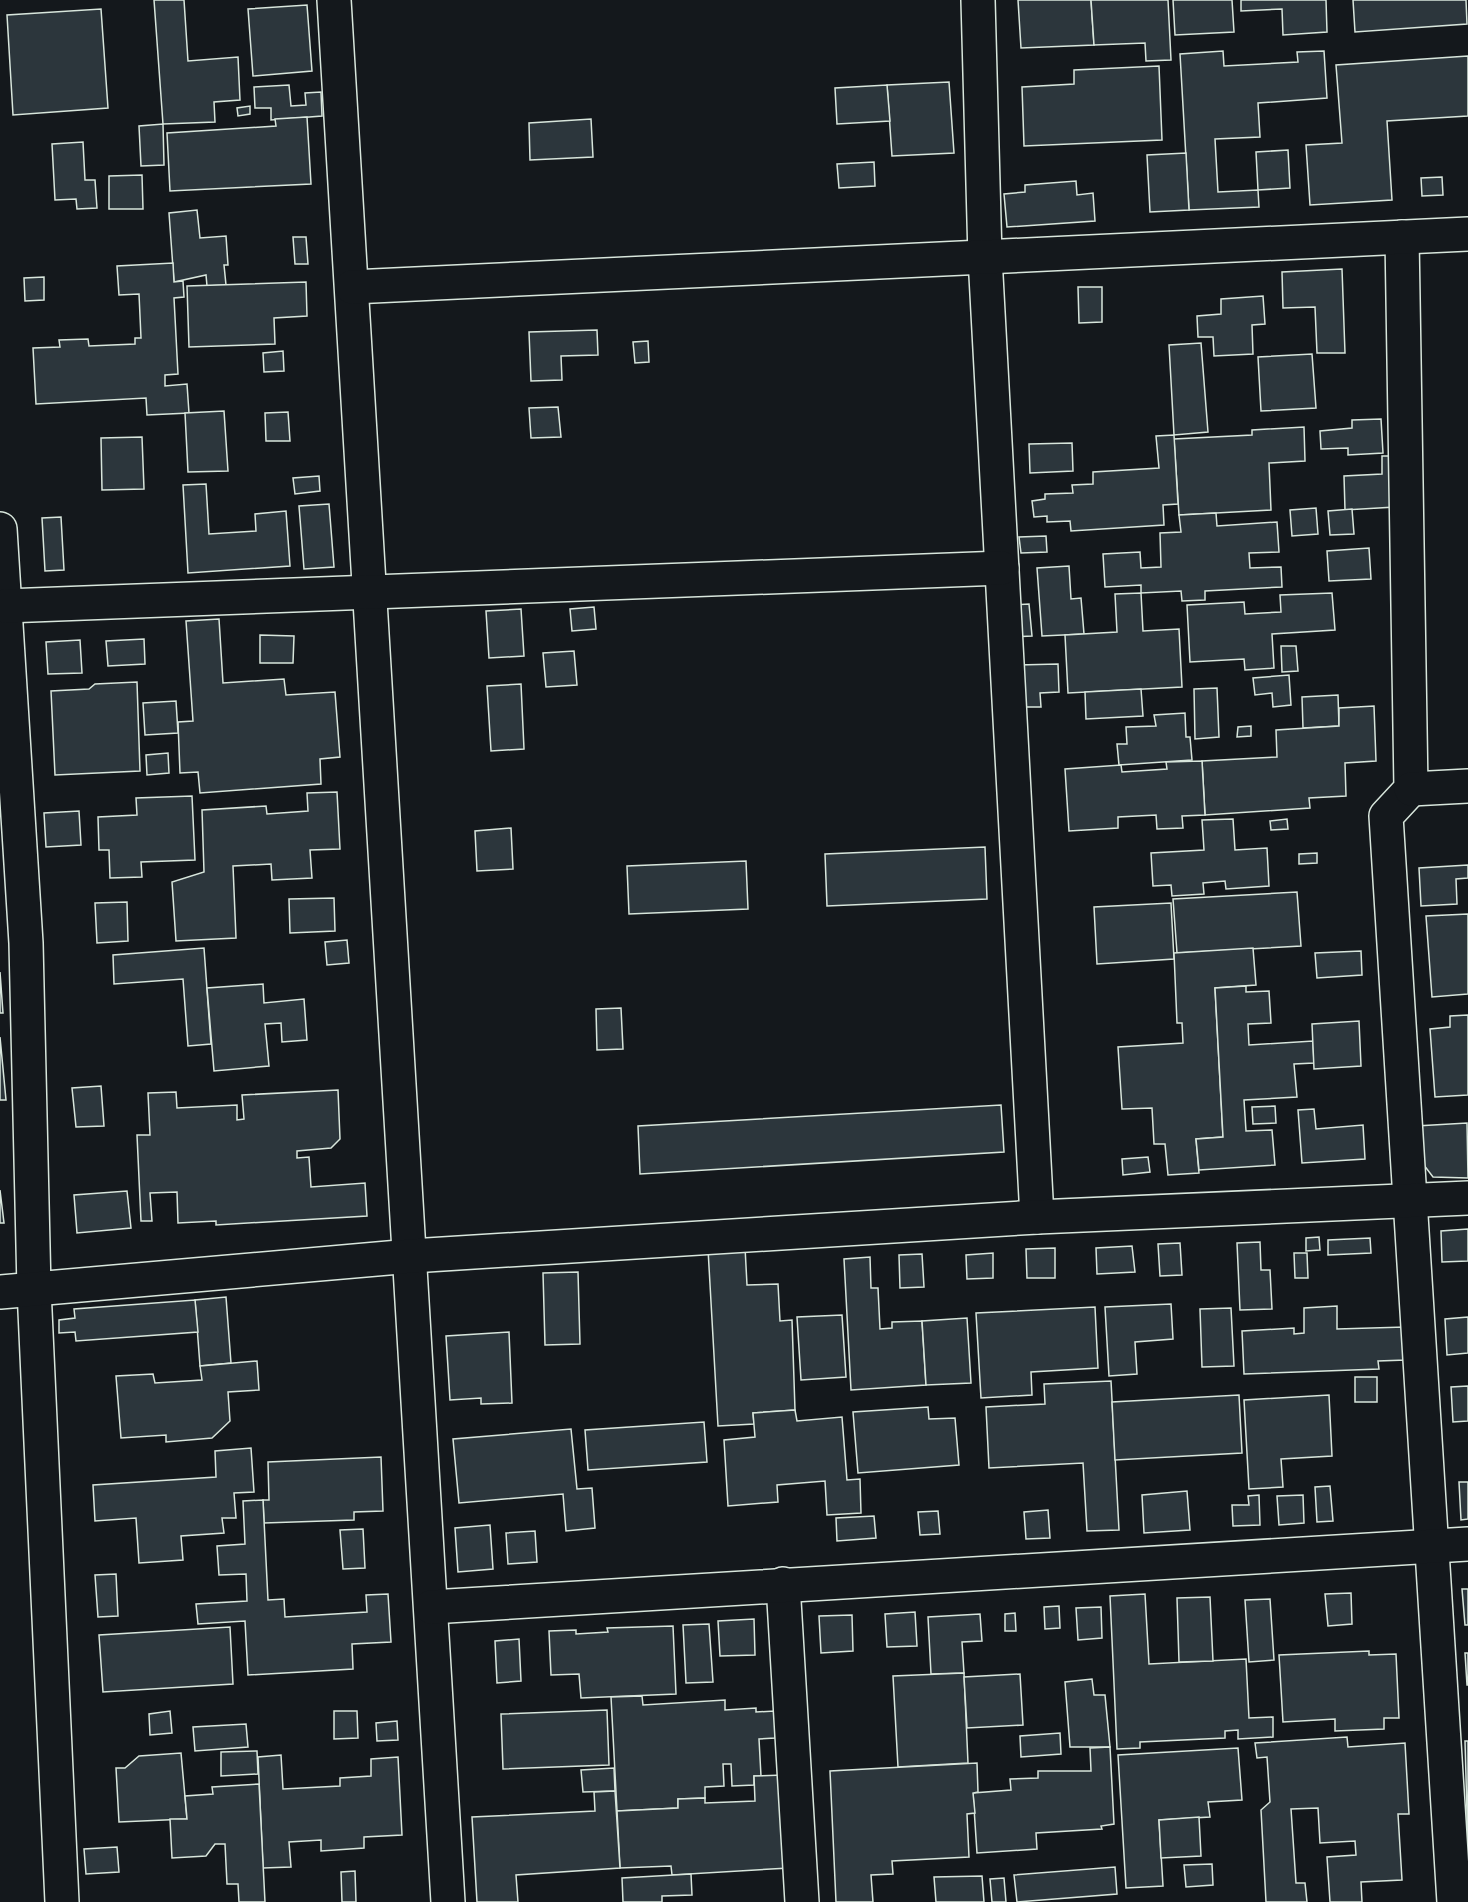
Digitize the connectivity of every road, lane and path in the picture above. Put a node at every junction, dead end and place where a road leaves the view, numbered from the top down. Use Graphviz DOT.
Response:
graph roads {
  1 [pos="334,0"];
  2 [pos="978,0"];
  3 [pos="1468,234"];
  4 [pos="1402,237"];
  5 [pos="985,257"];
  6 [pos="352,287"];
  7 [pos="0,529"];
  8 [pos="1002,568"];
  9 [pos="371,593"];
  10 [pos="5,606"];
  11 [pos="1468,786"];
  12 [pos="1412,789"];
  13 [pos="13,944"];
  14 [pos="1468,1198"];
  15 [pos="1410,1202"];
  16 [pos="1037,1217"];
  17 [pos="411,1256"];
  18 [pos="34,1289"];
  19 [pos="0,1292"];
  20 [pos="1468,1544"];
  21 [pos="1430,1546"];
  22 [pos="783,1584"];
  23 [pos="431,1607"];
  24 [pos="62,1902"];
  25 [pos="448,1902"];
  26 [pos="802,1902"];
  27 [pos="1454,1902"];
  1 -- 6 [label="street"];
  2 -- 5 [label="street"];
  3 -- 4 [label="street"];
  4 -- 5 [label="street"];
  4 -- 12 [label="street"];
  5 -- 6 [label="street"];
  5 -- 8 [label="street"];
  6 -- 9 [label="street"];
  7 -- 10 [label="street"];
  8 -- 9 [label="street"];
  8 -- 16 [label="street"];
  9 -- 10 [label="street"];
  9 -- 17 [label="street"];
  10 -- 13 [label="street"];
  11 -- 12 [label="street"];
  12 -- 15 [label="street"];
  13 -- 18 [label="street"];
  14 -- 15 [label="street"];
  15 -- 16 [label="street"];
  15 -- 21 [label="street"];
  16 -- 17 [label="street"];
  17 -- 18 [label="street"];
  17 -- 23 [label="street"];
  18 -- 19 [label="street"];
  18 -- 24 [label="street"];
  20 -- 21 [label="street"];
  21 -- 22 [label="street"];
  21 -- 27 [label="street"];
  22 -- 23 [label="street"];
  22 -- 26 [label="street"];
  23 -- 25 [label="street"];
}
